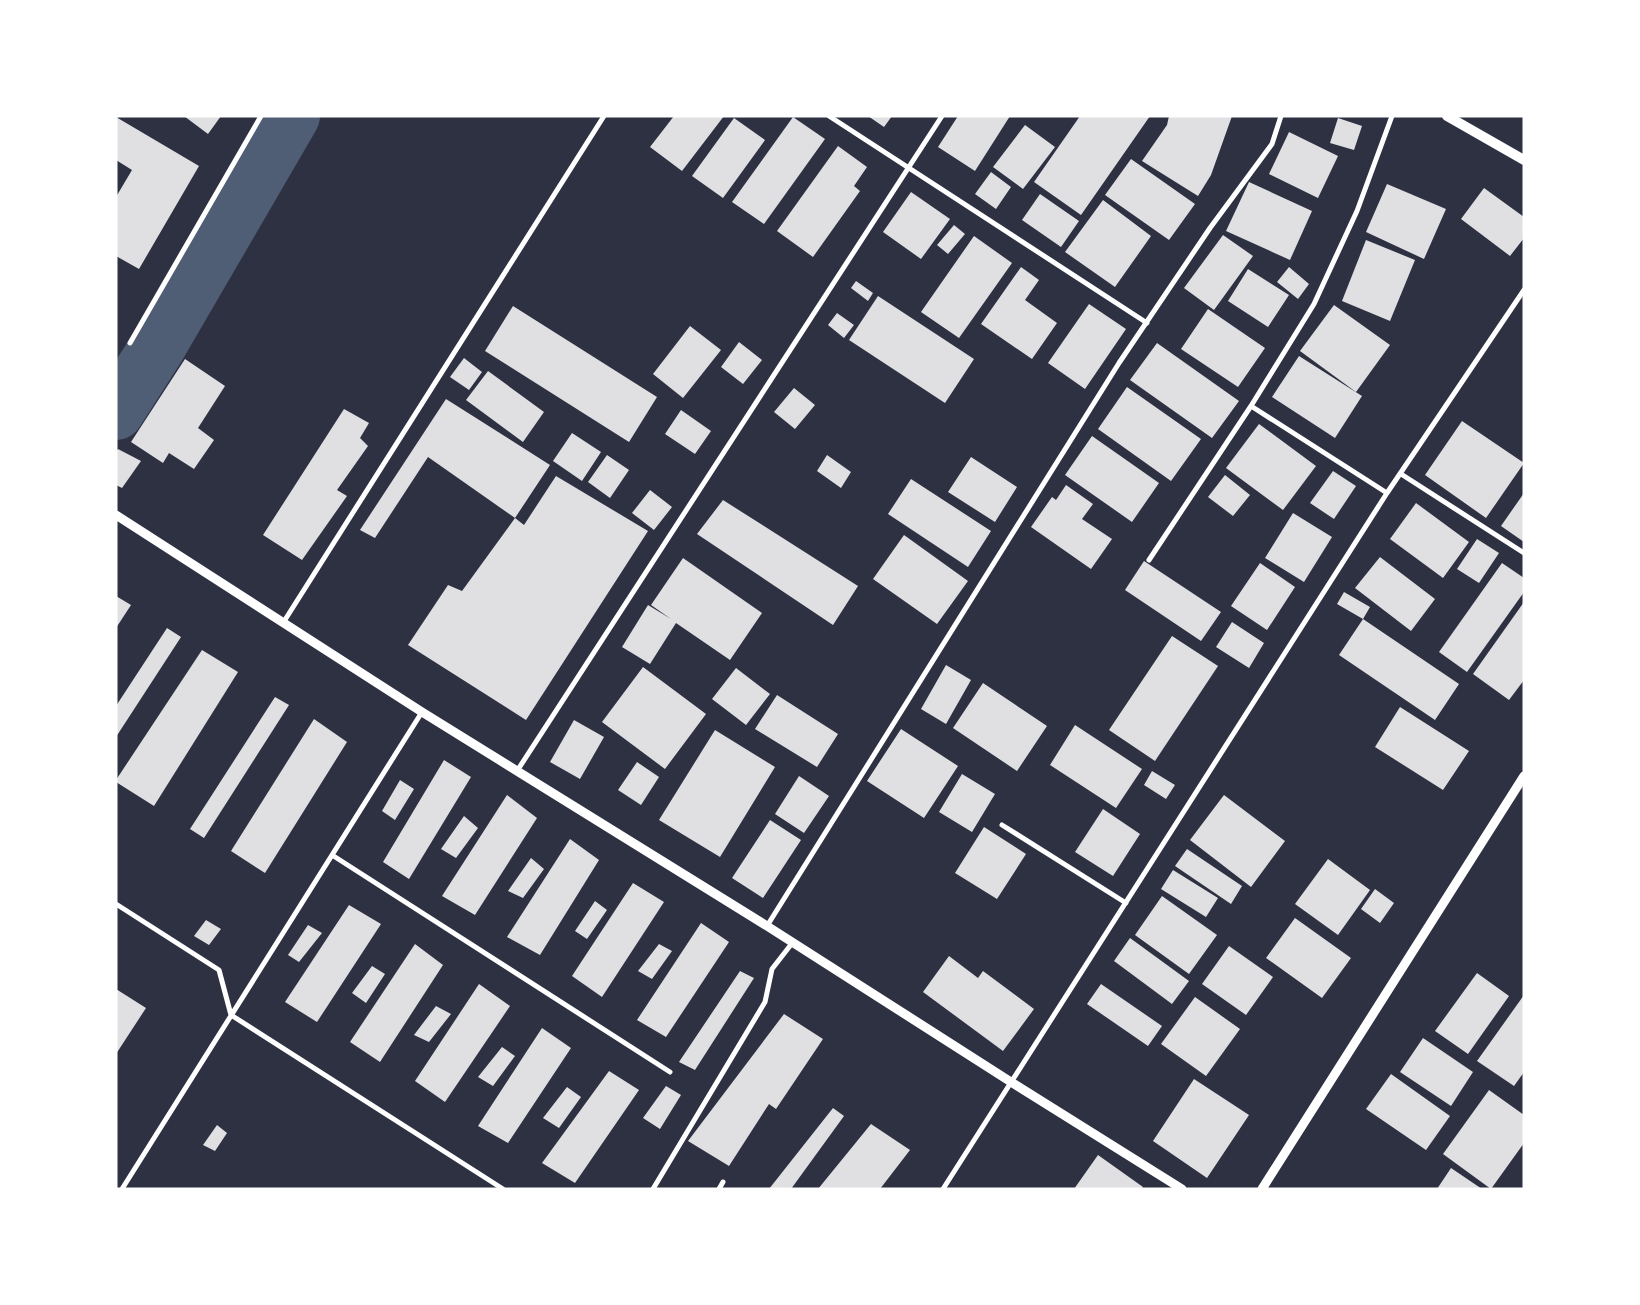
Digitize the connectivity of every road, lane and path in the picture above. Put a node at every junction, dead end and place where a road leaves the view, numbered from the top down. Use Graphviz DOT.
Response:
graph roads {
  1 [pos="261,116"];
  2 [pos="604,116"];
  3 [pos="829,116"];
  4 [pos="942,116"];
  5 [pos="1281,116"];
  6 [pos="1392,116"];
  7 [pos="1448,116"];
  8 [pos="1524,160"];
  9 [pos="909,167"];
  10 [pos="1524,290"];
  11 [pos="1147,323"];
  12 [pos="130,342"];
  13 [pos="1251,406"];
  14 [pos="1401,474"];
  15 [pos="1387,493"];
  16 [pos="116,515"];
  17 [pos="1524,553"];
  18 [pos="1150,560"];
  19 [pos="283,623"];
  20 [pos="422,712"];
  21 [pos="517,771"];
  22 [pos="1524,776"];
  23 [pos="1002,825"];
  24 [pos="332,855"];
  25 [pos="1126,903"];
  26 [pos="116,904"];
  27 [pos="767,926"];
  28 [pos="793,942"];
  29 [pos="231,1015"];
  30 [pos="670,1072"];
  31 [pos="1011,1082"];
  32 [pos="723,1182"];
  33 [pos="122,1189"];
  34 [pos="503,1189"];
  35 [pos="653,1189"];
  36 [pos="719,1189"];
  37 [pos="943,1189"];
  38 [pos="1182,1189"];
  39 [pos="1262,1189"];
  1 -- 12 [label="street"];
  2 -- 19 [label="street"];
  3 -- 9 [label="street"];
  4 -- 9 [label="street"];
  5 -- 11 [label="street"];
  6 -- 13 [label="street"];
  7 -- 8 [label="main road"];
  9 -- 11 [label="street"];
  9 -- 21 [label="street"];
  10 -- 14 [label="street"];
  11 -- 27 [label="street"];
  13 -- 15 [label="street"];
  13 -- 18 [label="street"];
  14 -- 15 [label="street"];
  14 -- 17 [label="street"];
  15 -- 25 [label="street"];
  16 -- 19 [label="street"];
  19 -- 20 [label="street"];
  20 -- 21 [label="street"];
  20 -- 24 [label="street"];
  21 -- 27 [label="street"];
  22 -- 39 [label="street"];
  23 -- 25 [label="street"];
  24 -- 29 [label="street"];
  24 -- 30 [label="street"];
  25 -- 31 [label="street"];
  26 -- 29 [label="street"];
  27 -- 28 [label="street"];
  28 -- 31 [label="street"];
  28 -- 35 [label="street"];
  29 -- 33 [label="street"];
  29 -- 34 [label="street"];
  31 -- 37 [label="street"];
  31 -- 38 [label="street"];
  32 -- 36 [label="street"];
}
